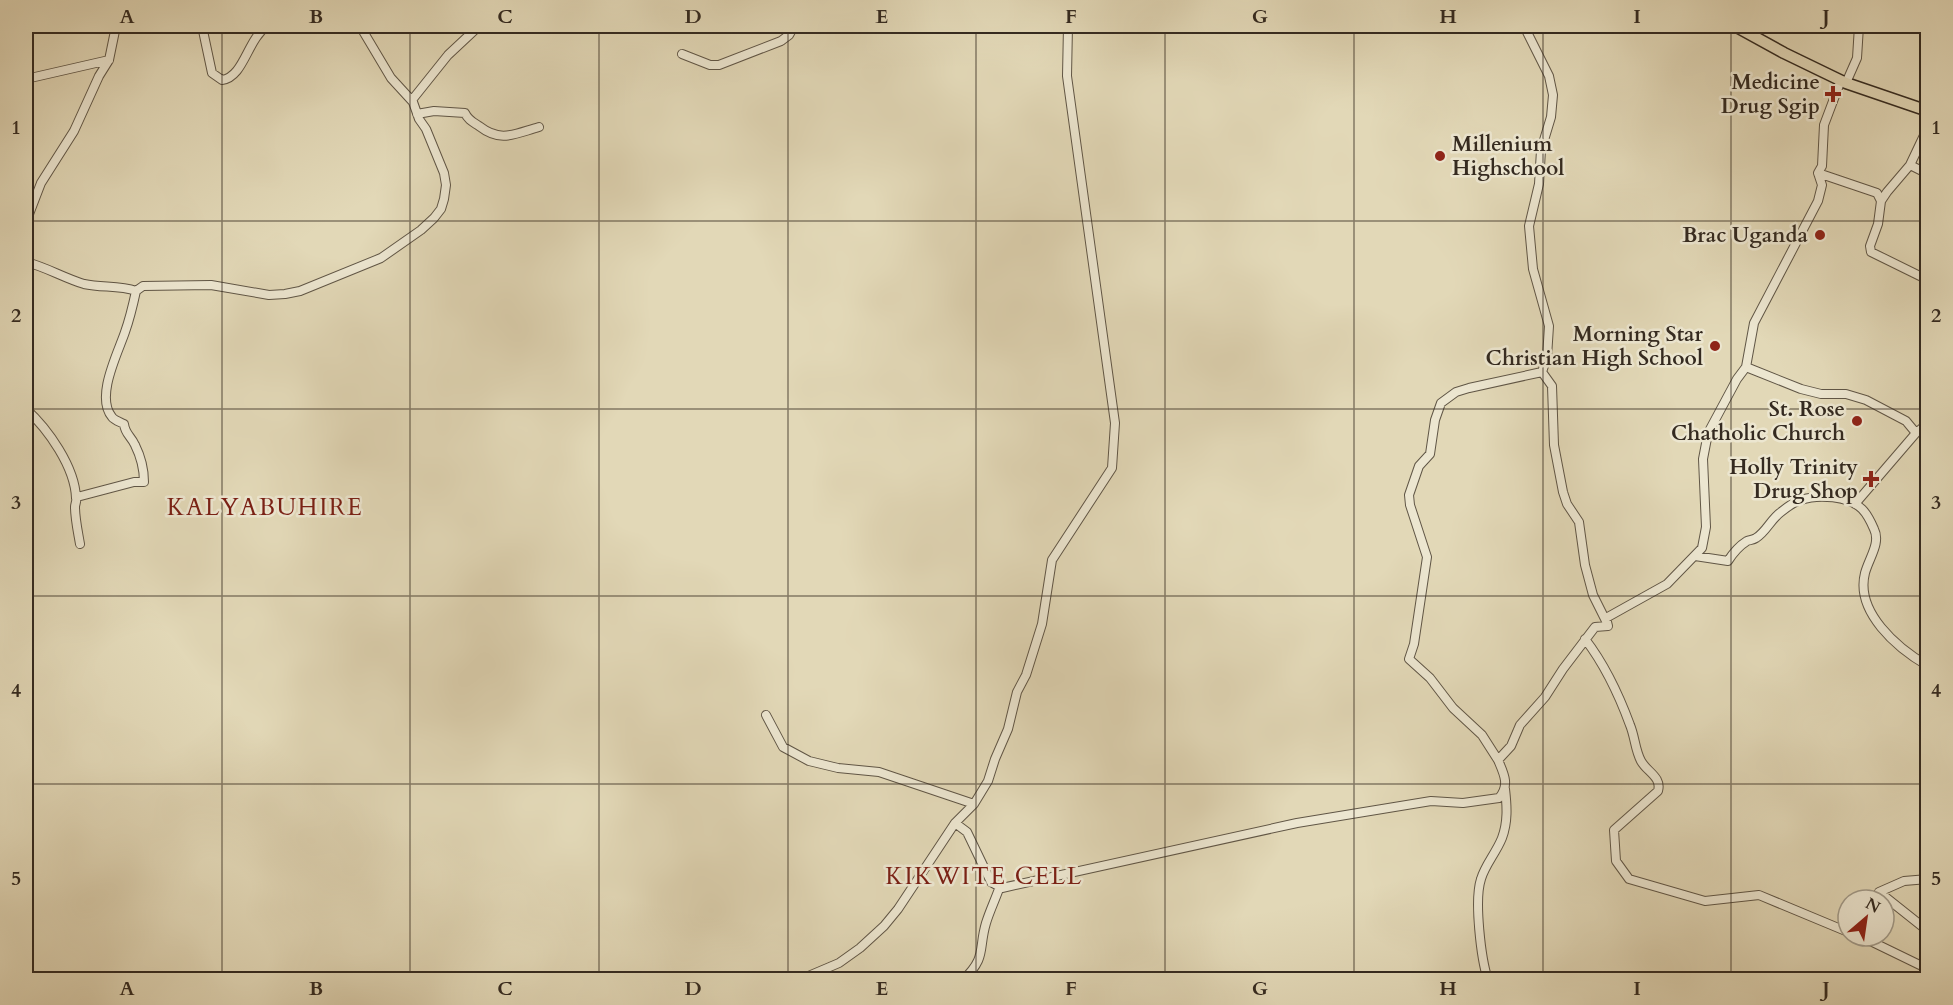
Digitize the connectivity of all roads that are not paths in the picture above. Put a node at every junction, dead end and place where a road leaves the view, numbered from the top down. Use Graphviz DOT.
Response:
graph roads {
  1 [pos="116,26"];
  2 [pos="202,26"];
  3 [pos="267,26"];
  4 [pos="360,26"];
  5 [pos="479,26"];
  6 [pos="794,26"];
  7 [pos="1068,26"];
  8 [pos="1524,26"];
  9 [pos="1735,26"];
  10 [pos="1859,26"];
  11 [pos="682,54"];
  12 [pos="109,60"];
  13 [pos="26,79"];
  14 [pos="1843,81"];
  15 [pos="412,100"];
  16 [pos="1928,111"];
  17 [pos="417,114"];
  18 [pos="539,127"];
  19 [pos="1928,127"];
  20 [pos="1910,165"];
  21 [pos="1818,173"];
  22 [pos="1928,174"];
  23 [pos="1881,201"];
  24 [pos="26,222"];
  25 [pos="26,262"];
  26 [pos="1928,280"];
  27 [pos="136,291"];
  28 [pos="1746,367"];
  29 [pos="1542,372"];
  30 [pos="26,410"];
  31 [pos="1928,423"];
  32 [pos="1916,433"];
  33 [pos="76,497"];
  34 [pos="1855,504"];
  35 [pos="80,544"];
  36 [pos="1695,556"];
  37 [pos="1608,626"];
  38 [pos="1585,639"];
  39 [pos="1928,666"];
  40 [pos="766,715"];
  41 [pos="1498,760"];
  42 [pos="1505,788"];
  43 [pos="974,804"];
  44 [pos="955,823"];
  45 [pos="1928,879"];
  46 [pos="1000,886"];
  47 [pos="1836,927"];
  48 [pos="1928,931"];
  49 [pos="1885,948"];
  50 [pos="1928,969"];
  51 [pos="800,980"];
  52 [pos="963,980"];
  53 [pos="1488,980"];
  1 -- 12 [label="street"];
  2 -- 3 [label="street"];
  4 -- 15 [label="street"];
  5 -- 15 [label="street"];
  6 -- 11 [label="street"];
  7 -- 43 [label="street"];
  8 -- 29 [label="street"];
  9 -- 14 [label="main road"];
  10 -- 14 [label="street"];
  12 -- 13 [label="street"];
  12 -- 24 [label="street"];
  14 -- 16 [label="main road"];
  14 -- 21 [label="street"];
  15 -- 17 [label="street"];
  17 -- 18 [label="street"];
  17 -- 27 [label="street"];
  19 -- 20 [label="street"];
  20 -- 22 [label="street"];
  20 -- 23 [label="street"];
  21 -- 23 [label="street"];
  21 -- 28 [label="street"];
  23 -- 26 [label="street"];
  25 -- 27 [label="street"];
  27 -- 33 [label="street"];
  28 -- 32 [label="street"];
  28 -- 36 [label="street"];
  29 -- 37 [label="street"];
  29 -- 41 [label="street"];
  30 -- 33 [label="street"];
  31 -- 32 [label="street"];
  32 -- 34 [label="street"];
  33 -- 35 [label="street"];
  34 -- 36 [label="street"];
  34 -- 39 [label="street"];
  36 -- 37 [label="street"];
  37 -- 38 [label="street"];
  38 -- 41 [label="street"];
  38 -- 47 [label="street"];
  40 -- 43 [label="street"];
  41 -- 42 [label="street"];
  42 -- 46 [label="street"];
  42 -- 53 [label="street"];
  43 -- 44 [label="street"];
  44 -- 46 [label="street"];
  44 -- 51 [label="street"];
  45 -- 48 [label="street"];
  46 -- 52 [label="street"];
  49 -- 50 [label="street"];
}
